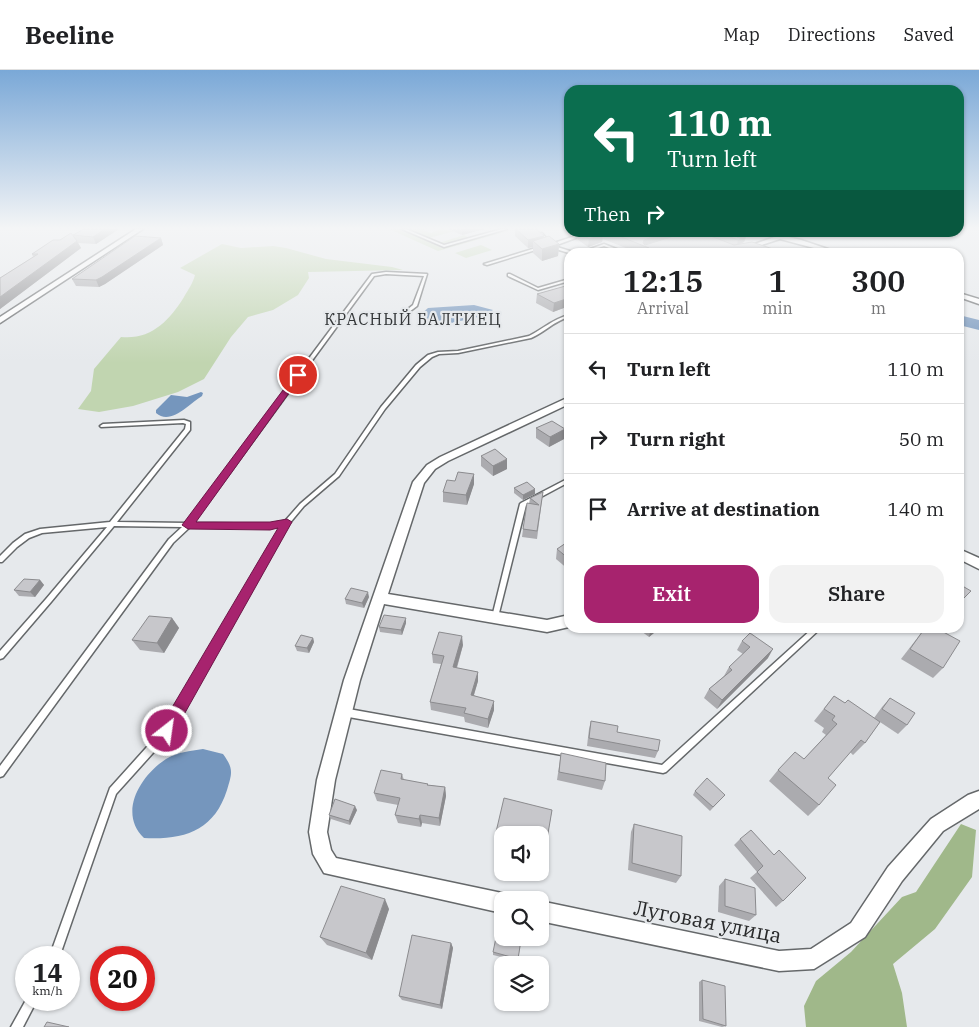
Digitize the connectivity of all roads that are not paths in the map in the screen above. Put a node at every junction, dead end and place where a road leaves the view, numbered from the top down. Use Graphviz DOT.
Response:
graph roads {
  1 [pos="72,274"];
  2 [pos="382,274"];
  3 [pos="395,274"];
  4 [pos="509,274"];
  5 [pos="564,281"];
  6 [pos="964,297"];
  7 [pos="979,302"];
  8 [pos="404,314"];
  9 [pos="564,318"];
  10 [pos="0,321"];
  11 [pos="564,402"];
  12 [pos="103,426"];
  13 [pos="564,483"];
  14 [pos="287,522"];
  15 [pos="113,524"];
  16 [pos="188,525"];
  17 [pos="964,556"];
  18 [pos="0,560"];
  19 [pos="979,564"];
  20 [pos="379,598"];
  21 [pos="494,617"];
  22 [pos="564,623"];
  23 [pos="812,633"];
  24 [pos="0,656"];
  25 [pos="344,712"];
  26 [pos="0,773"];
  27 [pos="979,800"];
  28 [pos="494,901"];
  29 [pos="549,913"];
  30 [pos="58,946"];
  31 [pos="26,1011"];
  32 [pos="17,1027"];
  1 -- 10 [label="street"];
  2 -- 16 [label="lane"];
  3 -- 8 [label="lane"];
  4 -- 5 [label="lane"];
  6 -- 7 [label="street"];
  9 -- 14 [label="lane"];
  11 -- 20 [label="street"];
  12 -- 15 [label="lane"];
  13 -- 21 [label="lane"];
  14 -- 16 [label="lane"];
  14 -- 30 [label="lane"];
  15 -- 16 [label="lane"];
  15 -- 18 [label="lane"];
  15 -- 24 [label="lane"];
  16 -- 26 [label="lane"];
  17 -- 19 [label="street"];
  20 -- 21 [label="street"];
  20 -- 25 [label="street"];
  21 -- 22 [label="street"];
  23 -- 25 [label="lane"];
  25 -- 28 [label="street"];
  27 -- 29 [label="street, Луговая улица"];
  31 -- 32 [label="lane"];
}
